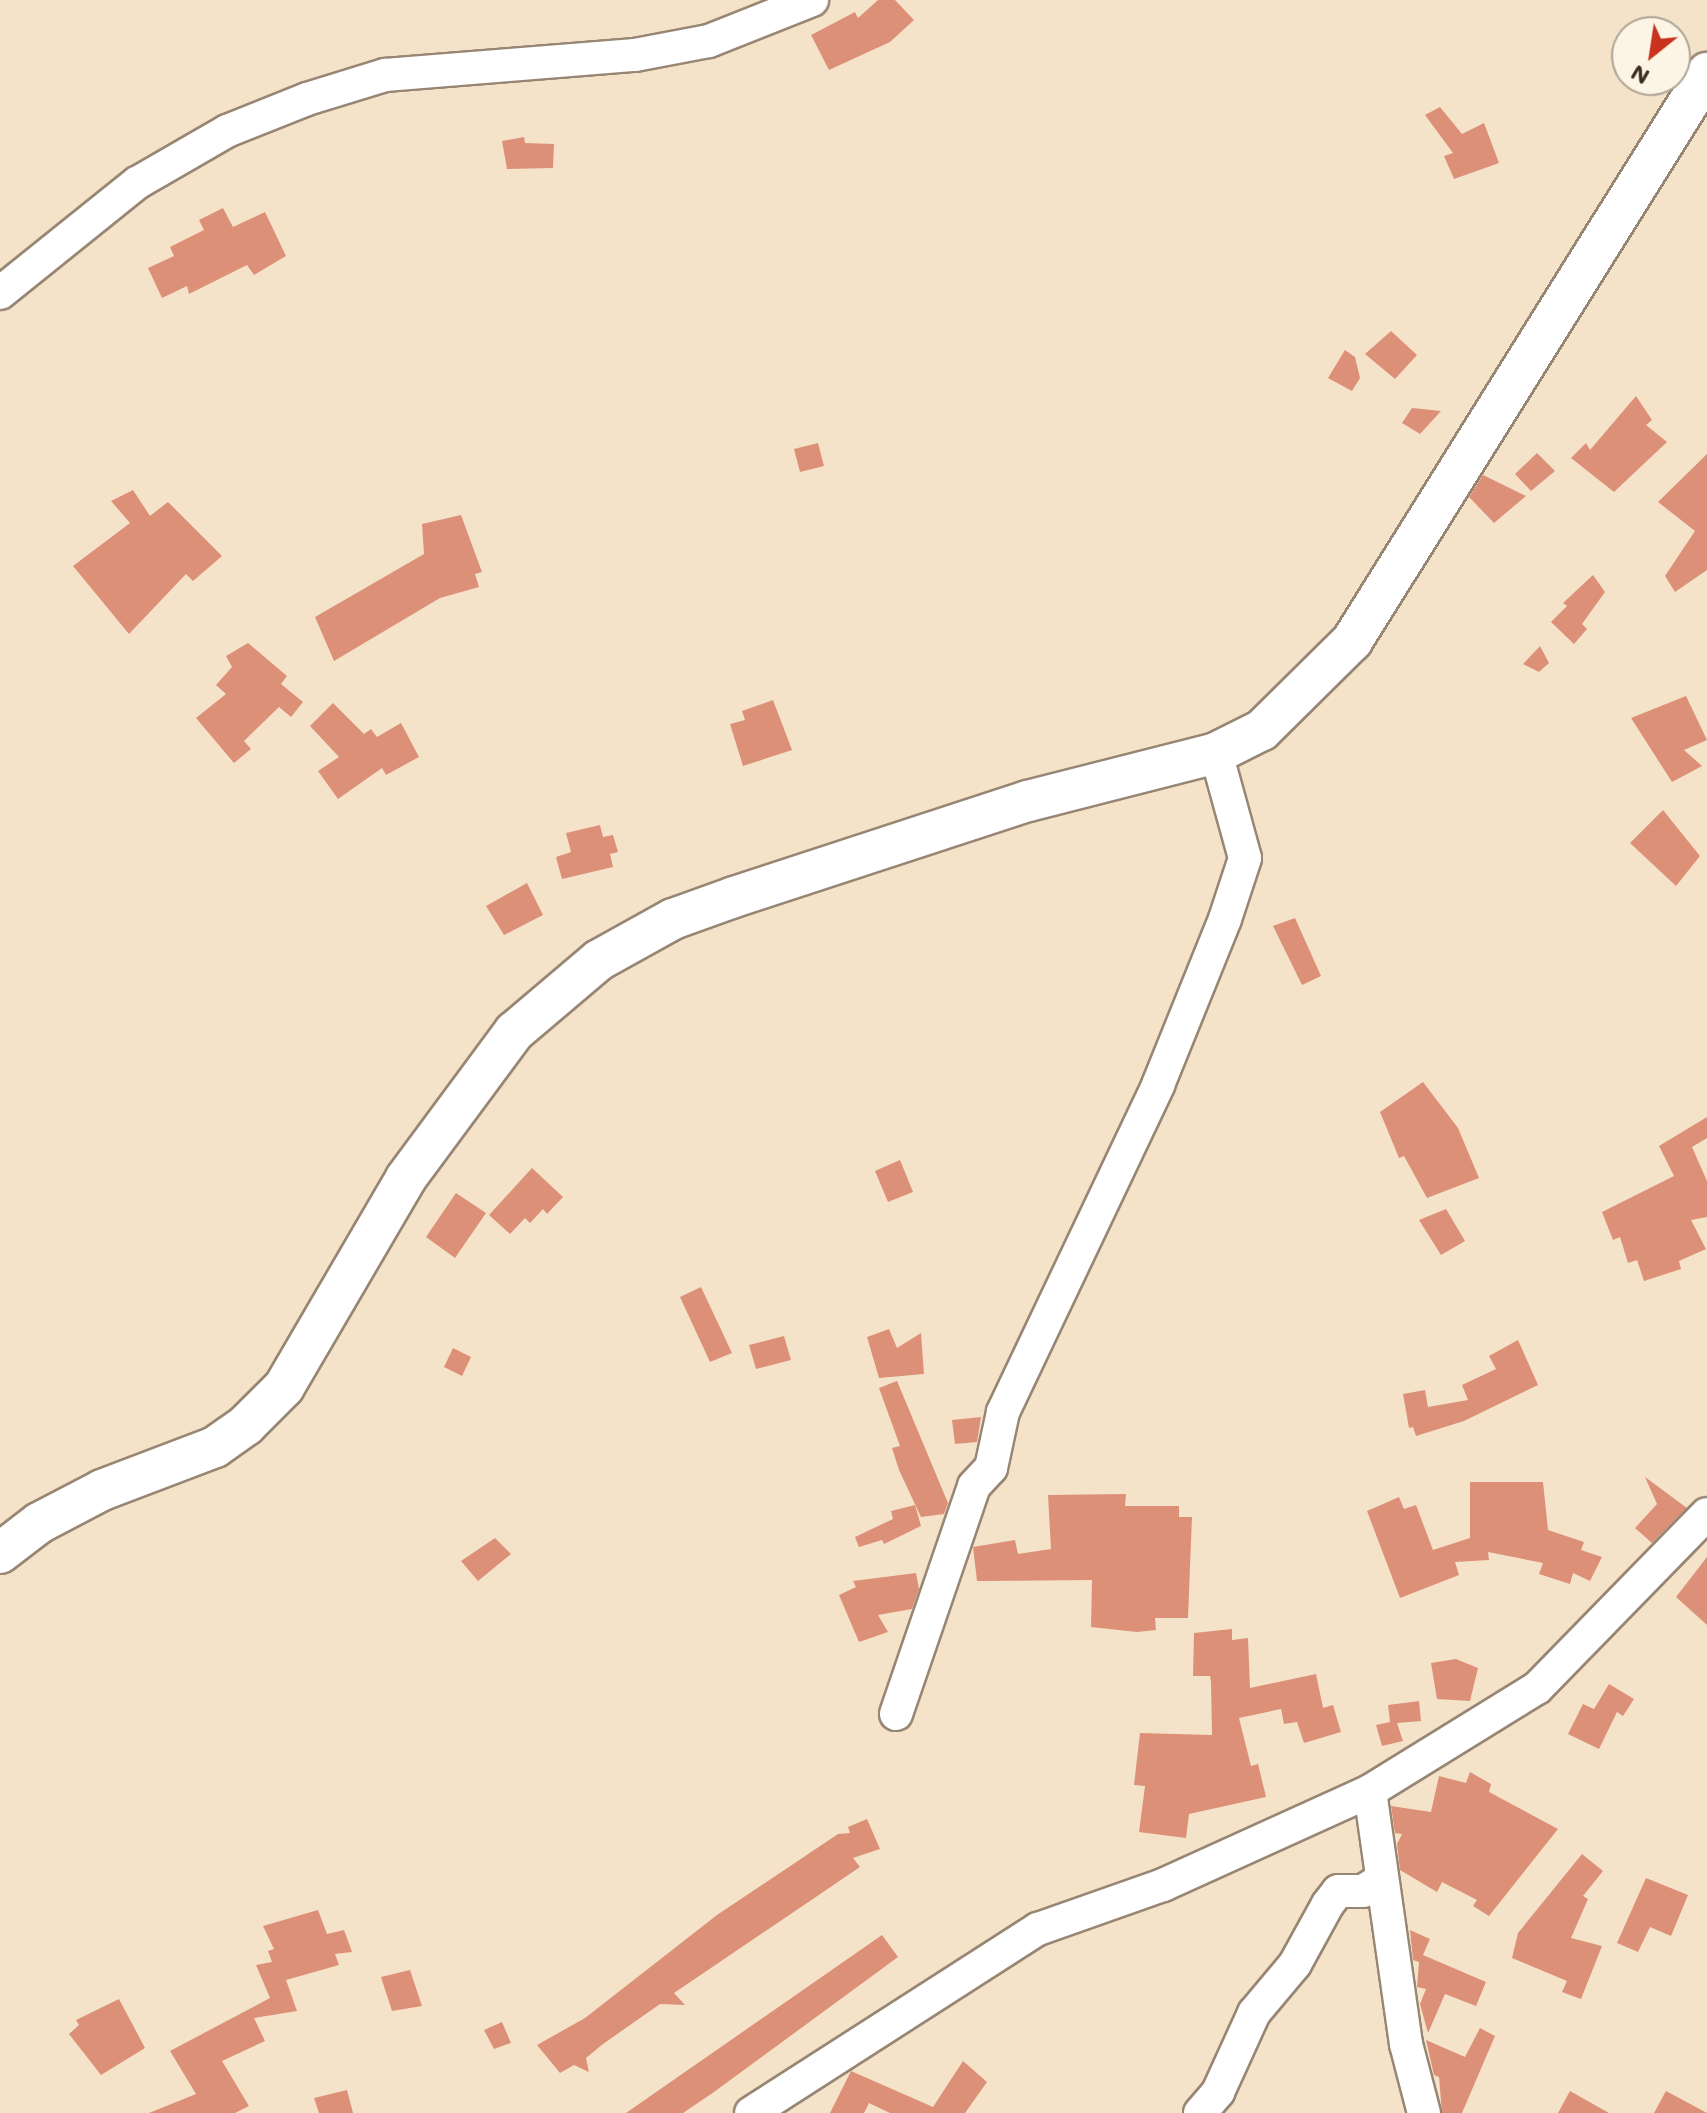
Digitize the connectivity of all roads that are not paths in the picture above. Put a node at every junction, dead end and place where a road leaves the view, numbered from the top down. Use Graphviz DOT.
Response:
graph roads {
  1 [pos="812,0"];
  2 [pos="1707,73"];
  3 [pos="0,293"];
  4 [pos="1216,753"];
  5 [pos="1707,1514"];
  6 [pos="0,1553"];
  7 [pos="896,1714"];
  8 [pos="1370,1791"];
  9 [pos="1382,1879"];
  10 [pos="751,2113"];
  11 [pos="1200,2113"];
  12 [pos="1424,2113"];
  1 -- 3 [label="street"];
  2 -- 4 [label="main road"];
  4 -- 6 [label="main road"];
  4 -- 7 [label="street"];
  5 -- 8 [label="street"];
  8 -- 9 [label="street"];
  8 -- 10 [label="street"];
  9 -- 11 [label="street"];
  9 -- 12 [label="street"];
}
